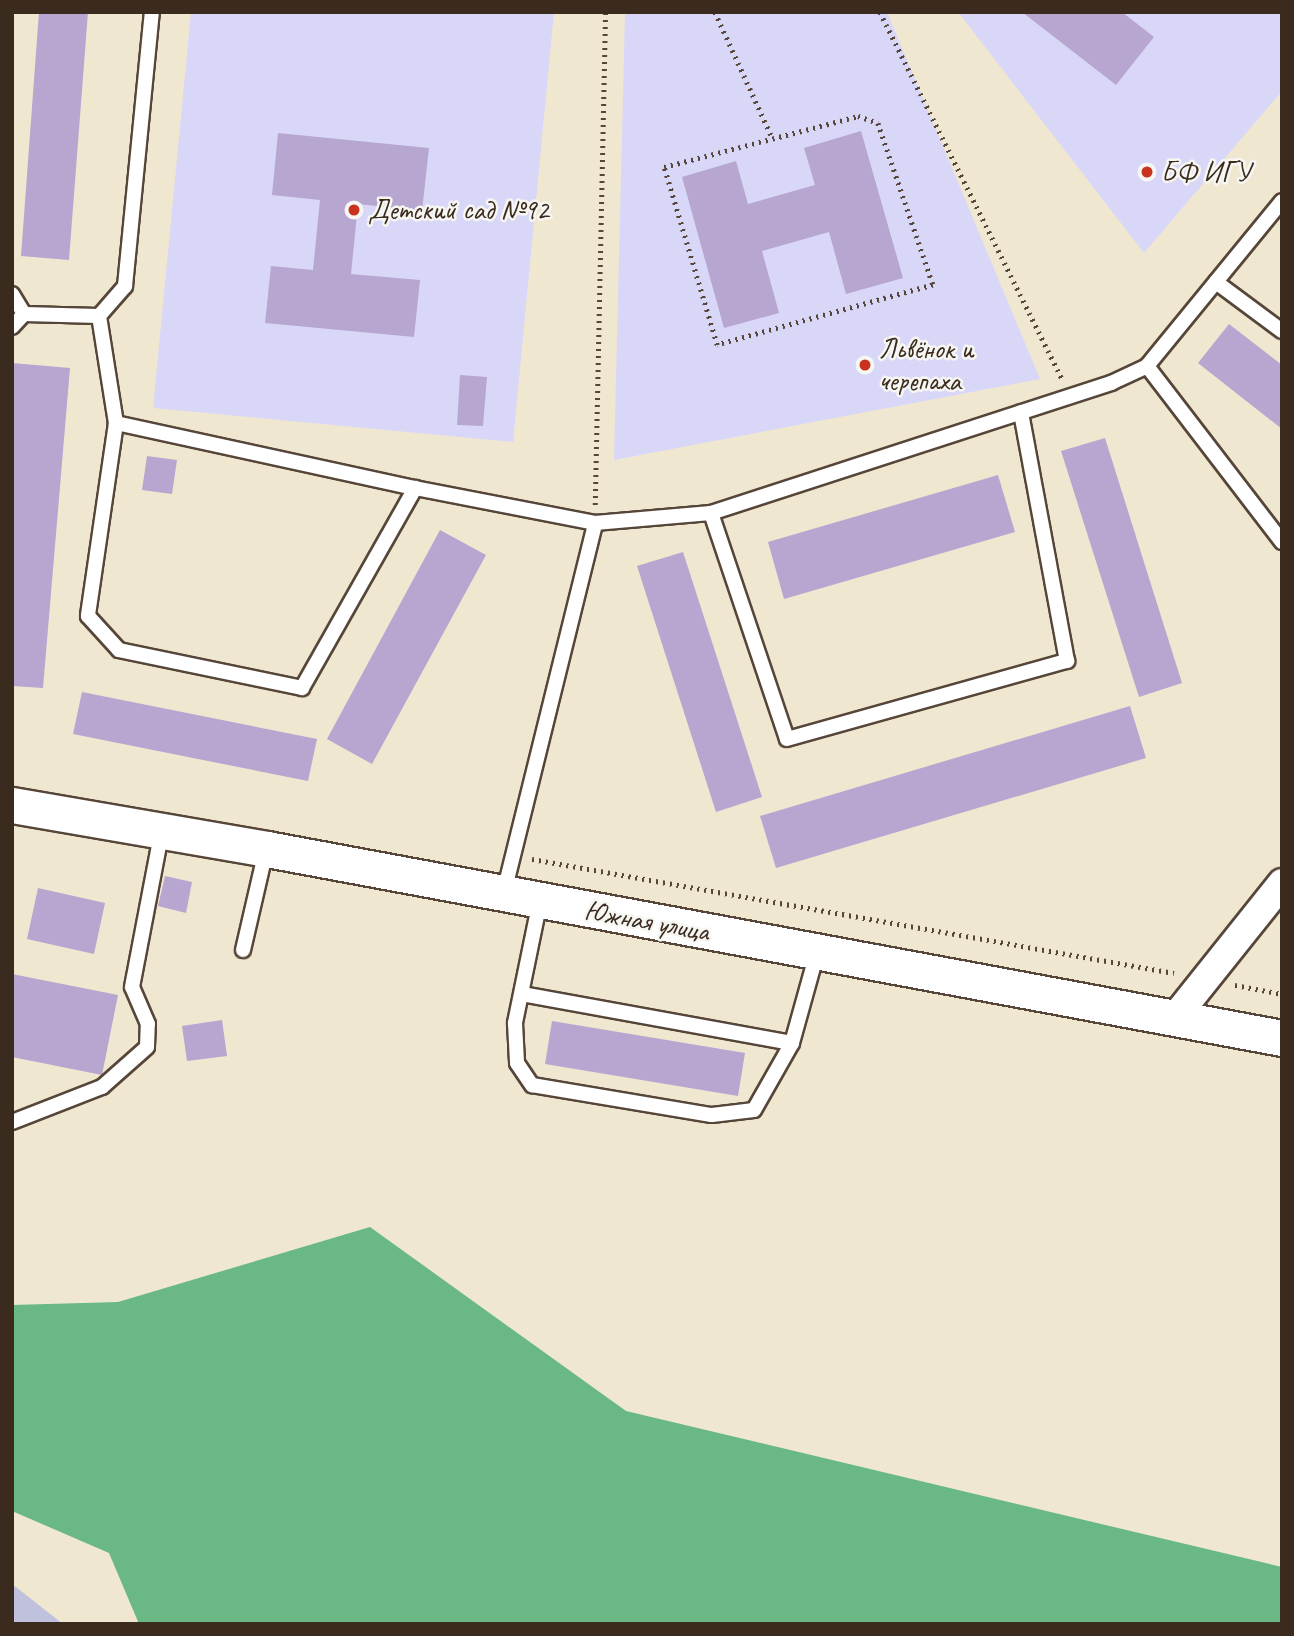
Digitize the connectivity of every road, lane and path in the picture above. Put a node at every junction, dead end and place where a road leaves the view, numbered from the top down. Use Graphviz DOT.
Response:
graph roads {
  1 [pos="152,12"];
  2 [pos="605,12"];
  3 [pos="715,12"];
  4 [pos="880,12"];
  5 [pos="772,137"];
  6 [pos="1282,201"];
  7 [pos="1216,282"];
  8 [pos="12,294"];
  9 [pos="24,314"];
  10 [pos="99,316"];
  11 [pos="12,327"];
  12 [pos="1282,331"];
  13 [pos="1147,366"];
  14 [pos="1070,396"];
  15 [pos="1021,412"];
  16 [pos="116,422"];
  17 [pos="415,488"];
  18 [pos="711,513"];
  19 [pos="595,523"];
  20 [pos="1282,542"];
  21 [pos="12,805"];
  22 [pos="162,830"];
  23 [pos="267,849"];
  24 [pos="1282,883"];
  25 [pos="503,894"];
  26 [pos="540,901"];
  27 [pos="243,950"];
  28 [pos="817,953"];
  29 [pos="522,994"];
  30 [pos="1176,1016"];
  31 [pos="1282,1038"];
  32 [pos="792,1043"];
  33 [pos="12,1122"];
  1 -- 10 [label="lane"];
  2 -- 19 [label="path"];
  3 -- 5 [label="path"];
  4 -- 14 [label="path"];
  5 -- 5 [label="path"];
  6 -- 7 [label="lane"];
  7 -- 12 [label="lane"];
  7 -- 13 [label="lane"];
  8 -- 9 [label="lane"];
  9 -- 10 [label="lane"];
  9 -- 11 [label="lane"];
  10 -- 16 [label="lane"];
  13 -- 14 [label="lane"];
  13 -- 20 [label="lane"];
  14 -- 15 [label="lane"];
  15 -- 18 [label="lane"];
  15 -- 18 [label="lane"];
  16 -- 17 [label="lane"];
  16 -- 17 [label="lane"];
  17 -- 19 [label="lane"];
  18 -- 19 [label="lane"];
  19 -- 25 [label="lane"];
  21 -- 22 [label="street, Южная улица"];
  22 -- 23 [label="street, Южная улица"];
  22 -- 33 [label="lane"];
  23 -- 25 [label="street, Южная улица"];
  23 -- 27 [label="lane"];
  24 -- 30 [label="street"];
  25 -- 26 [label="street, Южная улица"];
  26 -- 28 [label="street, Южная улица"];
  26 -- 29 [label="lane"];
  28 -- 30 [label="street, Южная улица"];
  28 -- 32 [label="lane"];
  29 -- 32 [label="lane"];
  29 -- 32 [label="lane"];
  30 -- 31 [label="street, Южная улица"];
}
